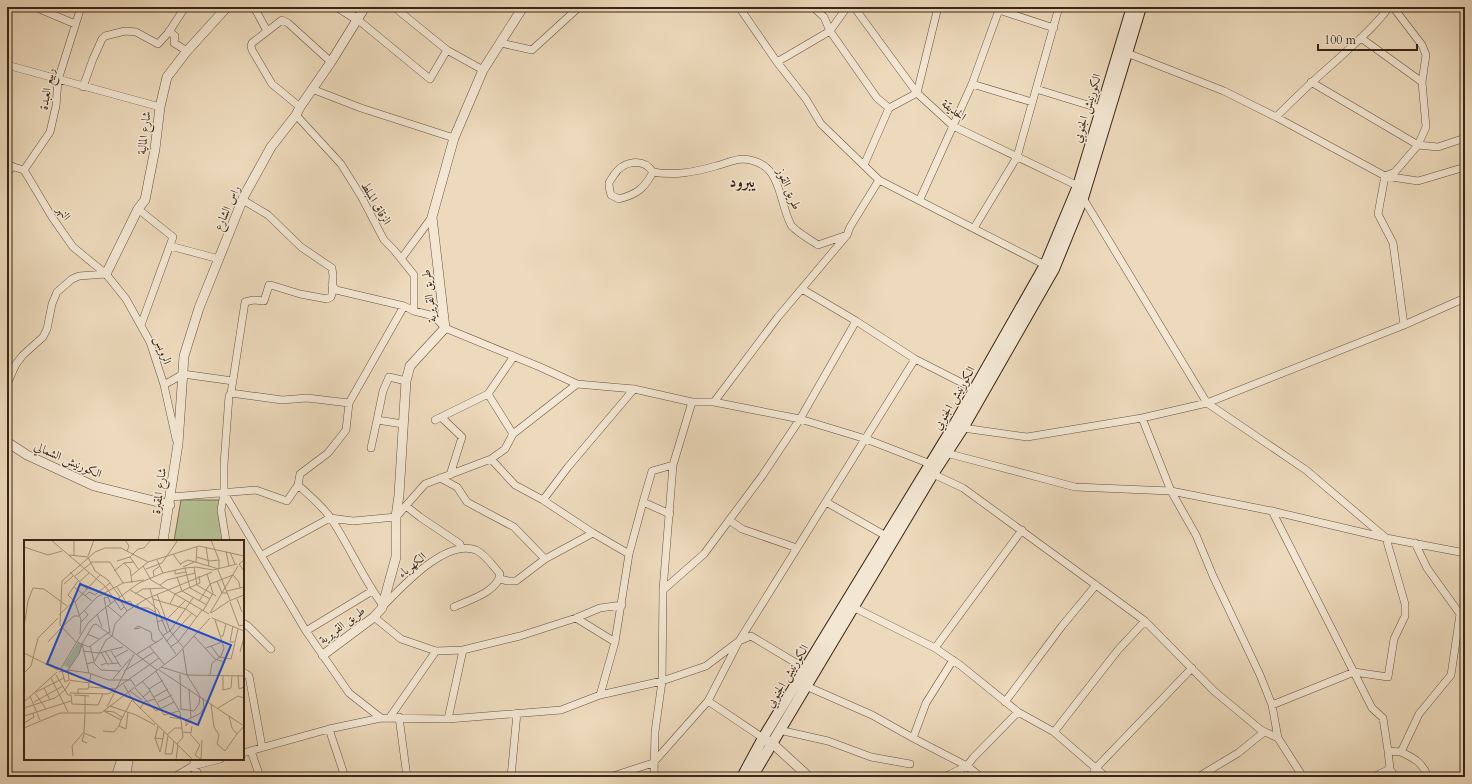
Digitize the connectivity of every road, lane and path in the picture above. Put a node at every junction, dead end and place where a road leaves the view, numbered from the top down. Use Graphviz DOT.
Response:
graph roads {
  1 [pos="36,7"];
  2 [pos="82,7"];
  3 [pos="185,7"];
  4 [pos="227,7"];
  5 [pos="254,7"];
  6 [pos="338,7"];
  7 [pos="365,7"];
  8 [pos="394,7"];
  9 [pos="579,7"];
  10 [pos="739,7"];
  11 [pos="813,7"];
  12 [pos="847,7"];
  13 [pos="854,7"];
  14 [pos="938,7"];
  15 [pos="1059,7"];
  16 [pos="1132,7"];
  17 [pos="1141,7"];
  18 [pos="1389,7"];
  19 [pos="1393,7"];
  20 [pos="521,8"];
  21 [pos="999,9"];
  22 [pos="357,19"];
  23 [pos="75,24"];
  24 [pos="1054,28"];
  25 [pos="267,30"];
  26 [pos="830,30"];
  27 [pos="169,31"];
  28 [pos="1361,38"];
  29 [pos="501,43"];
  30 [pos="447,50"];
  31 [pos="187,51"];
  32 [pos="1126,53"];
  33 [pos="331,62"];
  34 [pos="777,62"];
  35 [pos="7,65"];
  36 [pos="484,70"];
  37 [pos="58,80"];
  38 [pos="1312,82"];
  39 [pos="1422,82"];
  40 [pos="972,84"];
  41 [pos="83,87"];
  42 [pos="312,89"];
  43 [pos="1036,89"];
  44 [pos="917,93"];
  45 [pos="1032,102"];
  46 [pos="160,107"];
  47 [pos="890,108"];
  48 [pos="1101,109"];
  49 [pos="298,111"];
  50 [pos="1276,117"];
  51 [pos="953,126"];
  52 [pos="454,138"];
  53 [pos="1465,138"];
  54 [pos="1418,145"];
  55 [pos="1017,157"];
  56 [pos="864,165"];
  57 [pos="9,166"];
  58 [pos="1465,167"];
  59 [pos="24,170"];
  60 [pos="653,172"];
  61 [pos="7,174"];
  62 [pos="1385,176"];
  63 [pos="879,180"];
  64 [pos="1078,186"];
  65 [pos="1083,198"];
  66 [pos="920,199"];
  67 [pos="243,200"];
  68 [pos="138,209"];
  69 [pos="432,217"];
  70 [pos="974,228"];
  71 [pos="847,235"];
  72 [pos="170,246"];
  73 [pos="219,259"];
  74 [pos="401,259"];
  75 [pos="1045,265"];
  76 [pos="106,274"];
  77 [pos="332,286"];
  78 [pos="802,289"];
  79 [pos="1465,298"];
  80 [pos="404,306"];
  81 [pos="414,310"];
  82 [pos="856,321"];
  83 [pos="141,325"];
  84 [pos="1404,325"];
  85 [pos="445,328"];
  86 [pos="514,356"];
  87 [pos="915,360"];
  88 [pos="184,374"];
  89 [pos="233,381"];
  90 [pos="406,381"];
  91 [pos="7,384"];
  92 [pos="577,384"];
  93 [pos="164,386"];
  94 [pos="634,389"];
  95 [pos="974,389"];
  96 [pos="231,393"];
  97 [pos="488,394"];
  98 [pos="692,402"];
  99 [pos="714,402"];
  100 [pos="349,403"];
  101 [pos="1207,403"];
  102 [pos="800,418"];
  103 [pos="1142,418"];
  104 [pos="377,420"];
  105 [pos="404,424"];
  106 [pos="963,428"];
  107 [pos="513,434"];
  108 [pos="866,439"];
  109 [pos="7,442"];
  110 [pos="178,444"];
  111 [pos="371,448"];
  112 [pos="946,453"];
  113 [pos="491,459"];
  114 [pos="673,465"];
  115 [pos="933,468"];
  116 [pos="450,475"];
  117 [pos="440,478"];
  118 [pos="298,485"];
  119 [pos="1171,491"];
  120 [pos="224,493"];
  121 [pos="543,500"];
  122 [pos="170,501"];
  123 [pos="642,502"];
  124 [pos="826,502"];
  125 [pos="406,506"];
  126 [pos="1272,510"];
  127 [pos="670,514"];
  128 [pos="396,517"];
  129 [pos="330,518"];
  130 [pos="729,520"];
  131 [pos="1022,530"];
  132 [pos="593,533"];
  133 [pos="886,536"];
  134 [pos="1386,538"];
  135 [pos="163,540"];
  136 [pos="226,540"];
  137 [pos="1415,544"];
  138 [pos="461,548"];
  139 [pos="797,548"];
  140 [pos="1465,553"];
  141 [pos="629,554"];
  142 [pos="262,556"];
  143 [pos="545,559"];
  144 [pos="500,579"];
  145 [pos="1096,585"];
  146 [pos="663,590"];
  147 [pos="372,591"];
  148 [pos="622,605"];
  149 [pos="382,606"];
  150 [pos="454,607"];
  151 [pos="853,607"];
  152 [pos="374,617"];
  153 [pos="576,618"];
  154 [pos="1145,621"];
  155 [pos="244,624"];
  156 [pos="306,631"];
  157 [pos="739,641"];
  158 [pos="616,642"];
  159 [pos="935,648"];
  160 [pos="271,649"];
  161 [pos="464,650"];
  162 [pos="436,651"];
  163 [pos="323,655"];
  164 [pos="953,660"];
  165 [pos="1192,668"];
  166 [pos="806,669"];
  167 [pos="1354,672"];
  168 [pos="244,673"];
  169 [pos="662,681"];
  170 [pos="806,686"];
  171 [pos="600,695"];
  172 [pos="708,700"];
  173 [pos="1005,702"];
  174 [pos="1272,704"];
  175 [pos="1018,712"];
  176 [pos="517,713"];
  177 [pos="390,717"];
  178 [pos="381,718"];
  179 [pos="399,718"];
  180 [pos="448,719"];
  181 [pos="329,729"];
  182 [pos="779,730"];
  183 [pos="1054,732"];
  184 [pos="1264,732"];
  185 [pos="913,738"];
  186 [pos="1278,738"];
  187 [pos="768,741"];
  188 [pos="262,747"];
  189 [pos="251,751"];
  190 [pos="1388,751"];
  191 [pos="1401,752"];
  192 [pos="244,753"];
  193 [pos="122,760"];
  194 [pos="128,760"];
  195 [pos="214,760"];
  196 [pos="194,763"];
  197 [pos="653,763"];
  198 [pos="910,764"];
  199 [pos="967,766"];
  200 [pos="1096,768"];
  201 [pos="1390,769"];
  202 [pos="116,777"];
  203 [pos="126,777"];
  204 [pos="174,777"];
  205 [pos="200,777"];
  206 [pos="260,777"];
  207 [pos="345,777"];
  208 [pos="407,777"];
  209 [pos="512,777"];
  210 [pos="610,777"];
  211 [pos="654,777"];
  212 [pos="742,777"];
  213 [pos="752,777"];
  214 [pos="809,777"];
  215 [pos="944,777"];
  216 [pos="981,777"];
  217 [pos="1091,777"];
  218 [pos="1106,777"];
  219 [pos="1198,777"];
  220 [pos="1303,777"];
  221 [pos="1373,777"];
  222 [pos="1395,777"];
  223 [pos="1428,777"];
  1 -- 23 [label="street"];
  2 -- 23 [label="street, ربيع العبدة"];
  3 -- 27 [label="street"];
  4 -- 31 [label="street, شارع المالية"];
  5 -- 25 [label="street"];
  6 -- 22 [label="street"];
  7 -- 22 [label="street, راس الشارع"];
  8 -- 30 [label="street"];
  9 -- 29 [label="street"];
  10 -- 34 [label="street"];
  11 -- 26 [label="street"];
  12 -- 26 [label="street"];
  13 -- 44 [label="street, الحديقة"];
  14 -- 44 [label="street"];
  15 -- 24 [label="street"];
  16 -- 48 [label="main road, الكورنيش الجنوبي"];
  17 -- 32 [label="main road, الكورنيش الجنوبي"];
  18 -- 28 [label="street"];
  19 -- 39 [label="street"];
  20 -- 29 [label="street, طريق القريرية"];
  21 -- 24 [label="street"];
  21 -- 40 [label="street"];
  22 -- 30 [label="street"];
  22 -- 33 [label="street, راس الشارع"];
  23 -- 37 [label="street, ربيع العبدة"];
  24 -- 43 [label="street"];
  25 -- 33 [label="street, الزقاق المبلط"];
  25 -- 49 [label="street, الزقاق المبلط"];
  26 -- 34 [label="street"];
  26 -- 47 [label="street"];
  27 -- 31 [label="street"];
  27 -- 41 [label="street"];
  28 -- 38 [label="street"];
  28 -- 39 [label="street"];
  29 -- 36 [label="street, طريق القريرية"];
  30 -- 36 [label="street"];
  31 -- 46 [label="street, شارع المالية"];
  32 -- 50 [label="street"];
  32 -- 65 [label="main road, الكورنيش الجنوبي"];
  33 -- 42 [label="street, راس الشارع"];
  34 -- 56 [label="street"];
  35 -- 37 [label="street"];
  36 -- 52 [label="street, طريق القريرية"];
  37 -- 41 [label="street"];
  37 -- 59 [label="street, ربيع العبدة"];
  38 -- 50 [label="street"];
  38 -- 54 [label="street"];
  39 -- 54 [label="street"];
  40 -- 45 [label="street"];
  40 -- 51 [label="street"];
  41 -- 46 [label="street"];
  42 -- 49 [label="street, راس الشارع"];
  42 -- 52 [label="street"];
  43 -- 45 [label="street"];
  43 -- 48 [label="street"];
  44 -- 47 [label="street"];
  44 -- 51 [label="street, الحديقة"];
  45 -- 55 [label="street"];
  46 -- 68 [label="street, شارع المالية"];
  47 -- 56 [label="street"];
  48 -- 64 [label="main road, الكورنيش الجنوبي"];
  49 -- 67 [label="street, راس الشارع"];
  49 -- 74 [label="street, الزقاق المبلط"];
  50 -- 62 [label="street"];
  51 -- 55 [label="street, الحديقة"];
  51 -- 66 [label="street"];
  52 -- 69 [label="street, طريق القريرية"];
  53 -- 54 [label="street"];
  54 -- 62 [label="street"];
  55 -- 64 [label="street, الحديقة"];
  55 -- 70 [label="street"];
  56 -- 63 [label="street"];
  57 -- 59 [label="street"];
  57 -- 61 [label="street"];
  58 -- 62 [label="street"];
  59 -- 76 [label="street, النهر"];
  60 -- 60 [label="street, طريق القوز"];
  60 -- 71 [label="street, طريق القوز"];
  62 -- 84 [label="street"];
  63 -- 66 [label="street"];
  63 -- 71 [label="street"];
  64 -- 75 [label="main road, الكورنيش الجنوبي"];
  65 -- 101 [label="street"];
  65 -- 106 [label="main road, الكورنيش الجنوبي"];
  66 -- 70 [label="street"];
  67 -- 73 [label="street, راس الشارع"];
  67 -- 77 [label="street"];
  68 -- 72 [label="street"];
  68 -- 76 [label="street, شارع المالية"];
  69 -- 74 [label="street"];
  69 -- 85 [label="street, طريق القريرية"];
  70 -- 75 [label="street"];
  71 -- 78 [label="street"];
  72 -- 73 [label="street"];
  72 -- 83 [label="street"];
  73 -- 88 [label="street, راس الشارع"];
  74 -- 81 [label="street, الزقاق المبلط"];
  75 -- 95 [label="main road, الكورنيش الجنوبي"];
  76 -- 83 [label="street, الرويس"];
  76 -- 91 [label="street"];
  77 -- 80 [label="street"];
  77 -- 89 [label="street"];
  78 -- 82 [label="street"];
  78 -- 99 [label="street"];
  79 -- 84 [label="street"];
  80 -- 81 [label="street"];
  80 -- 100 [label="street"];
  81 -- 85 [label="street"];
  82 -- 87 [label="street"];
  82 -- 102 [label="street"];
  83 -- 93 [label="street, الرويس"];
  84 -- 101 [label="street"];
  85 -- 86 [label="street"];
  85 -- 90 [label="street, طريق القريرية"];
  86 -- 92 [label="street"];
  86 -- 97 [label="street"];
  87 -- 95 [label="street"];
  87 -- 108 [label="street"];
  88 -- 89 [label="street"];
  88 -- 93 [label="street"];
  88 -- 110 [label="street, راس الشارع"];
  89 -- 96 [label="street"];
  90 -- 104 [label="street"];
  90 -- 105 [label="street, طريق القريرية"];
  92 -- 94 [label="street"];
  92 -- 107 [label="street"];
  93 -- 110 [label="street, الرويس"];
  94 -- 98 [label="street"];
  94 -- 121 [label="street"];
  95 -- 115 [label="main road, الكورنيش الجنوبي"];
  96 -- 100 [label="street"];
  96 -- 120 [label="street"];
  97 -- 107 [label="street"];
  97 -- 116 [label="street"];
  98 -- 99 [label="street"];
  98 -- 114 [label="street"];
  99 -- 102 [label="street"];
  100 -- 118 [label="street"];
  101 -- 103 [label="street"];
  101 -- 134 [label="street"];
  102 -- 108 [label="street"];
  102 -- 130 [label="street"];
  103 -- 106 [label="street"];
  103 -- 119 [label="street"];
  104 -- 105 [label="street"];
  104 -- 111 [label="street"];
  105 -- 128 [label="street, طريق القريرية"];
  106 -- 112 [label="main road, الكورنيش الجنوبي"];
  107 -- 113 [label="street"];
  108 -- 115 [label="street"];
  108 -- 124 [label="street"];
  109 -- 122 [label="street, الكورنيش الشمالي"];
  110 -- 122 [label="street, شارع المقبرة"];
  112 -- 115 [label="main road, الكورنيش الجنوبي"];
  112 -- 119 [label="street"];
  113 -- 116 [label="street"];
  113 -- 121 [label="street"];
  114 -- 123 [label="street"];
  114 -- 127 [label="street"];
  115 -- 131 [label="street"];
  115 -- 133 [label="main road, الكورنيش الجنوبي"];
  115 -- 151 [label="main road, الكورنيش الجنوبي"];
  116 -- 117 [label="street"];
  117 -- 125 [label="street"];
  117 -- 143 [label="street"];
  118 -- 120 [label="street"];
  118 -- 129 [label="street"];
  119 -- 126 [label="street"];
  119 -- 174 [label="street"];
  120 -- 122 [label="street"];
  120 -- 136 [label="street"];
  120 -- 142 [label="street"];
  121 -- 132 [label="street"];
  122 -- 135 [label="street, شارع المقبرة"];
  123 -- 127 [label="street"];
  123 -- 141 [label="street"];
  124 -- 133 [label="street"];
  124 -- 139 [label="street"];
  125 -- 128 [label="street"];
  125 -- 138 [label="street"];
  126 -- 134 [label="street"];
  126 -- 167 [label="street"];
  127 -- 146 [label="street"];
  128 -- 129 [label="street"];
  128 -- 149 [label="street, طريق القريرية"];
  129 -- 142 [label="street"];
  129 -- 147 [label="street"];
  130 -- 139 [label="street"];
  130 -- 146 [label="street"];
  131 -- 145 [label="street"];
  131 -- 159 [label="street"];
  132 -- 141 [label="street"];
  132 -- 143 [label="street"];
  133 -- 166 [label="main road, الكورنيش الجنوبي"];
  134 -- 137 [label="street"];
  134 -- 167 [label="street"];
  137 -- 140 [label="street"];
  137 -- 191 [label="street"];
  138 -- 144 [label="street"];
  138 -- 149 [label="street, الكهرباء"];
  139 -- 157 [label="street"];
  141 -- 148 [label="street"];
  142 -- 156 [label="street"];
  143 -- 144 [label="street"];
  144 -- 150 [label="street"];
  145 -- 154 [label="street"];
  145 -- 173 [label="street"];
  146 -- 169 [label="street"];
  147 -- 149 [label="street"];
  147 -- 156 [label="street"];
  148 -- 153 [label="street"];
  148 -- 158 [label="street"];
  149 -- 152 [label="street, طريق القريرية"];
  151 -- 159 [label="street"];
  151 -- 170 [label="main road, الكورنيش الجنوبي"];
  152 -- 162 [label="street"];
  152 -- 163 [label="street, طريق القريرية"];
  153 -- 158 [label="street"];
  153 -- 161 [label="street"];
  154 -- 165 [label="street"];
  154 -- 183 [label="street"];
  155 -- 160 [label="street"];
  156 -- 163 [label="street"];
  157 -- 166 [label="street"];
  157 -- 169 [label="street"];
  157 -- 172 [label="street"];
  158 -- 171 [label="street"];
  159 -- 164 [label="street"];
  161 -- 162 [label="street"];
  161 -- 180 [label="street"];
  162 -- 177 [label="street"];
  163 -- 178 [label="street"];
  164 -- 173 [label="street"];
  164 -- 185 [label="street"];
  165 -- 184 [label="street"];
  165 -- 200 [label="street"];
  166 -- 187 [label="main road, الكورنيش الجنوبي"];
  167 -- 174 [label="street"];
  167 -- 190 [label="street"];
  168 -- 188 [label="street"];
  169 -- 171 [label="street"];
  169 -- 197 [label="street"];
  170 -- 182 [label="main road, الكورنيش الجنوبي"];
  170 -- 185 [label="street"];
  171 -- 176 [label="street"];
  172 -- 187 [label="street"];
  172 -- 197 [label="street"];
  173 -- 175 [label="street"];
  174 -- 186 [label="street"];
  175 -- 183 [label="street"];
  175 -- 199 [label="street"];
  176 -- 180 [label="street"];
  176 -- 209 [label="street"];
  177 -- 178 [label="street"];
  177 -- 179 [label="street"];
  178 -- 181 [label="street"];
  179 -- 180 [label="street"];
  179 -- 208 [label="street"];
  181 -- 188 [label="street"];
  181 -- 207 [label="street"];
  182 -- 187 [label="main road, الكورنيش الجنوبي"];
  182 -- 198 [label="street"];
  183 -- 200 [label="street"];
  184 -- 186 [label="street"];
  184 -- 219 [label="street"];
  185 -- 199 [label="street"];
  186 -- 220 [label="street"];
  187 -- 212 [label="main road, الكورنيش الجنوبي"];
  187 -- 213 [label="main road, الكورنيش الجنوبي"];
  187 -- 214 [label="street"];
  188 -- 189 [label="street"];
  189 -- 192 [label="street"];
  189 -- 206 [label="street"];
  190 -- 191 [label="street"];
  190 -- 201 [label="street"];
  191 -- 223 [label="street"];
  193 -- 202 [label="street"];
  194 -- 203 [label="street"];
  195 -- 196 [label="street"];
  196 -- 204 [label="street"];
  196 -- 205 [label="street"];
  197 -- 210 [label="street"];
  197 -- 211 [label="street"];
  199 -- 215 [label="street"];
  199 -- 216 [label="street"];
  200 -- 217 [label="street"];
  200 -- 218 [label="street"];
  201 -- 221 [label="street"];
  201 -- 222 [label="street"];
}
